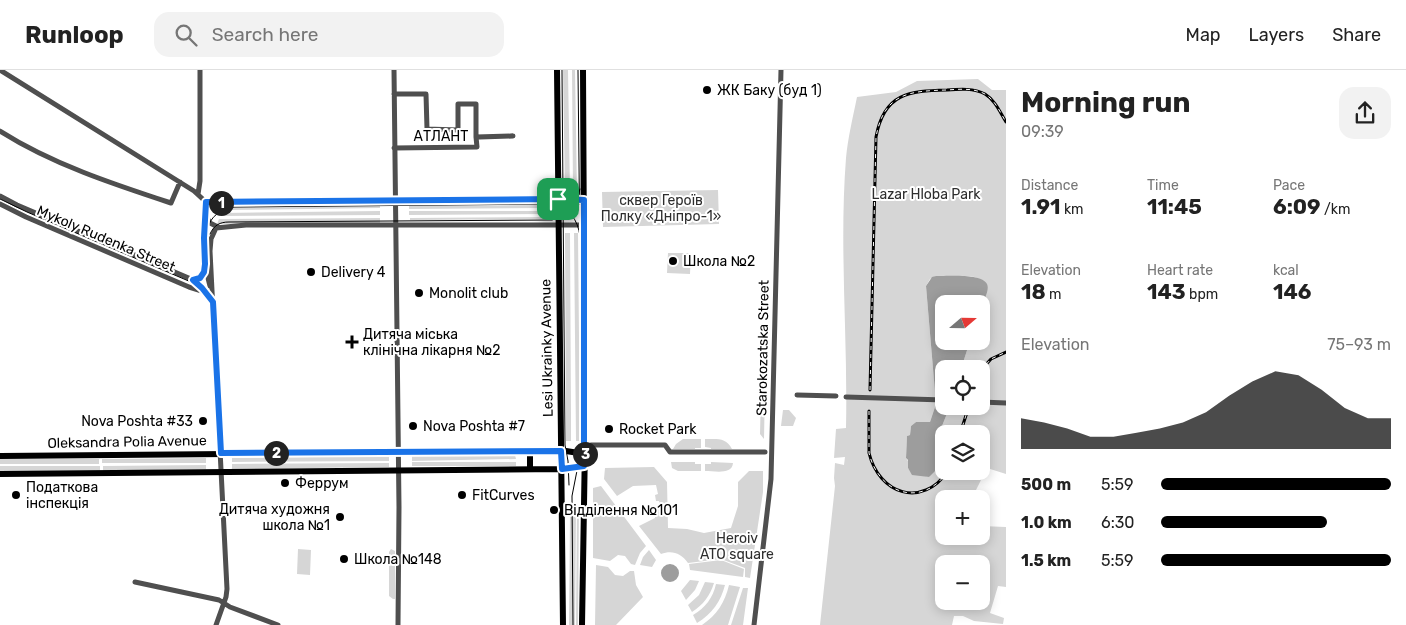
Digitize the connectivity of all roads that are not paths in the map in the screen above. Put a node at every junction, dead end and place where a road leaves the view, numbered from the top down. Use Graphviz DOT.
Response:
graph roads {
  1 [pos="0,70"];
  2 [pos="200,70"];
  3 [pos="394,70"];
  4 [pos="557,70"];
  5 [pos="583,70"];
  6 [pos="781,70"];
  7 [pos="394,94"];
  8 [pos="0,131"];
  9 [pos="478,137"];
  10 [pos="394,148"];
  11 [pos="180,182"];
  12 [pos="198,194"];
  13 [pos="0,196"];
  14 [pos="558,199"];
  15 [pos="584,200"];
  16 [pos="395,201"];
  17 [pos="206,202"];
  18 [pos="0,204"];
  19 [pos="205,213"];
  20 [pos="558,225"];
  21 [pos="584,225"];
  22 [pos="396,226"];
  23 [pos="217,228"];
  24 [pos="205,264"];
  25 [pos="193,280"];
  26 [pos="205,292"];
  27 [pos="212,294"];
  28 [pos="213,302"];
  29 [pos="797,395"];
  30 [pos="836,396"];
  31 [pos="846,397"];
  32 [pos="935,400"];
  33 [pos="990,402"];
  34 [pos="1006,403"];
  35 [pos="591,445"];
  36 [pos="561,451"];
  37 [pos="530,452"];
  38 [pos="765,452"];
  39 [pos="221,453"];
  40 [pos="398,453"];
  41 [pos="585,454"];
  42 [pos="0,456"];
  43 [pos="584,466"];
  44 [pos="530,469"];
  45 [pos="562,469"];
  46 [pos="398,471"];
  47 [pos="222,472"];
  48 [pos="0,474"];
  49 [pos="135,582"];
  50 [pos="224,602"];
  51 [pos="216,625"];
  52 [pos="278,625"];
  53 [pos="398,625"];
  54 [pos="563,625"];
  55 [pos="582,625"];
  56 [pos="754,625"];
  1 -- 11 [label="street"];
  2 -- 12 [label="street"];
  3 -- 7 [label="street"];
  4 -- 14 [label="main road, Lesi Ukrainky Avenue"];
  5 -- 15 [label="main road"];
  6 -- 56 [label="street, Starokozatska Street"];
  7 -- 9 [label="street, АТЛАНТ"];
  7 -- 10 [label="street"];
  8 -- 11 [label="street"];
  9 -- 9 [label="street, АТЛАНТ"];
  9 -- 10 [label="street, АТЛАНТ"];
  10 -- 16 [label="street"];
  11 -- 12 [label="street"];
  12 -- 17 [label="street"];
  13 -- 25 [label="street, Mykoly Rudenka Street"];
  14 -- 15 [label="street"];
  14 -- 16 [label="street"];
  14 -- 20 [label="main road, Lesi Ukrainky Avenue"];
  15 -- 21 [label="main road"];
  16 -- 17 [label="street"];
  16 -- 22 [label="street"];
  17 -- 19 [label="street"];
  18 -- 26 [label="street, Mykoly Rudenka Street"];
  19 -- 23 [label="street"];
  19 -- 24 [label="street"];
  20 -- 21 [label="street"];
  20 -- 22 [label="street"];
  20 -- 36 [label="main road, Lesi Ukrainky Avenue"];
  21 -- 41 [label="main road"];
  22 -- 23 [label="street"];
  22 -- 40 [label="street"];
  23 -- 27 [label="street"];
  24 -- 25 [label="street"];
  24 -- 27 [label="street"];
  25 -- 26 [label="street, Mykoly Rudenka Street"];
  26 -- 28 [label="street, Mykoly Rudenka Street"];
  27 -- 28 [label="street"];
  28 -- 39 [label="street"];
  29 -- 30 [label="street"];
  31 -- 32 [label="street"];
  33 -- 34 [label="street"];
  35 -- 38 [label="street"];
  36 -- 37 [label="main road, Oleksandra Polia Avenue"];
  36 -- 41 [label="main road, Oleksandra Polia Avenue"];
  36 -- 45 [label="main road, Lesi Ukrainky Avenue"];
  37 -- 40 [label="main road, Oleksandra Polia Avenue"];
  37 -- 44 [label="main road"];
  39 -- 40 [label="main road, Oleksandra Polia Avenue"];
  39 -- 42 [label="main road, Oleksandra Polia Avenue"];
  39 -- 47 [label="street"];
  40 -- 46 [label="street"];
  41 -- 43 [label="main road"];
  43 -- 45 [label="main road"];
  43 -- 55 [label="main road"];
  44 -- 45 [label="main road"];
  44 -- 46 [label="main road"];
  45 -- 54 [label="main road, Lesi Ukrainky Avenue"];
  46 -- 47 [label="main road"];
  46 -- 53 [label="street"];
  47 -- 48 [label="main road"];
  47 -- 50 [label="street"];
  49 -- 50 [label="street"];
  50 -- 51 [label="street"];
  50 -- 52 [label="street"];
}
